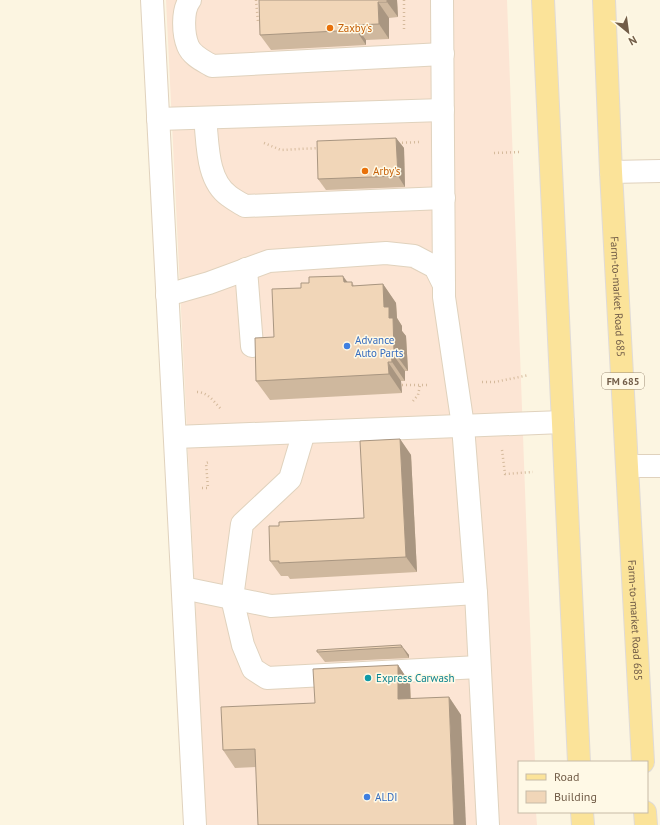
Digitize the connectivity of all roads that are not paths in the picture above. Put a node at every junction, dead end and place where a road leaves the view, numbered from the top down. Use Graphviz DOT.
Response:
graph roads {
  1 [pos="152,0"];
  2 [pos="190,0"];
  3 [pos="442,0"];
  4 [pos="543,0"];
  5 [pos="604,0"];
  6 [pos="443,54"];
  7 [pos="443,110"];
  8 [pos="205,118"];
  9 [pos="158,119"];
  10 [pos="660,171"];
  11 [pos="611,172"];
  12 [pos="444,198"];
  13 [pos="246,269"];
  14 [pos="444,285"];
  15 [pos="168,295"];
  16 [pos="252,346"];
  17 [pos="563,422"];
  18 [pos="463,426"];
  19 [pos="304,432"];
  20 [pos="175,437"];
  21 [pos="628,466"];
  22 [pos="660,466"];
  23 [pos="182,588"];
  24 [pos="476,593"];
  25 [pos="232,598"];
  26 [pos="480,667"];
  27 [pos="580,761"];
  28 [pos="643,761"];
  29 [pos="582,813"];
  30 [pos="646,813"];
  31 [pos="195,825"];
  32 [pos="488,825"];
  33 [pos="582,825"];
  34 [pos="646,825"];
  1 -- 9 [label="street"];
  2 -- 6 [label="street"];
  3 -- 6 [label="street"];
  4 -- 17 [label="main road"];
  5 -- 11 [label="main road, Farm-to-market Road 685 / FM 685"];
  6 -- 7 [label="street"];
  7 -- 8 [label="street"];
  7 -- 12 [label="street"];
  8 -- 9 [label="street"];
  8 -- 12 [label="street"];
  9 -- 15 [label="street"];
  10 -- 11 [label="street"];
  11 -- 21 [label="main road, Farm-to-market Road 685 / FM 685"];
  12 -- 14 [label="street"];
  13 -- 14 [label="street"];
  13 -- 15 [label="street"];
  13 -- 16 [label="street"];
  14 -- 18 [label="street"];
  15 -- 20 [label="street"];
  17 -- 18 [label="street"];
  17 -- 27 [label="main road"];
  18 -- 19 [label="street"];
  18 -- 24 [label="street"];
  19 -- 20 [label="street"];
  19 -- 25 [label="street"];
  20 -- 23 [label="street"];
  21 -- 22 [label="street"];
  21 -- 28 [label="main road, Farm-to-market Road 685 / FM 685"];
  23 -- 25 [label="street"];
  23 -- 31 [label="street"];
  24 -- 25 [label="street"];
  24 -- 26 [label="street"];
  25 -- 26 [label="street"];
  26 -- 32 [label="street"];
  29 -- 33 [label="main road"];
  30 -- 34 [label="main road"];
}
